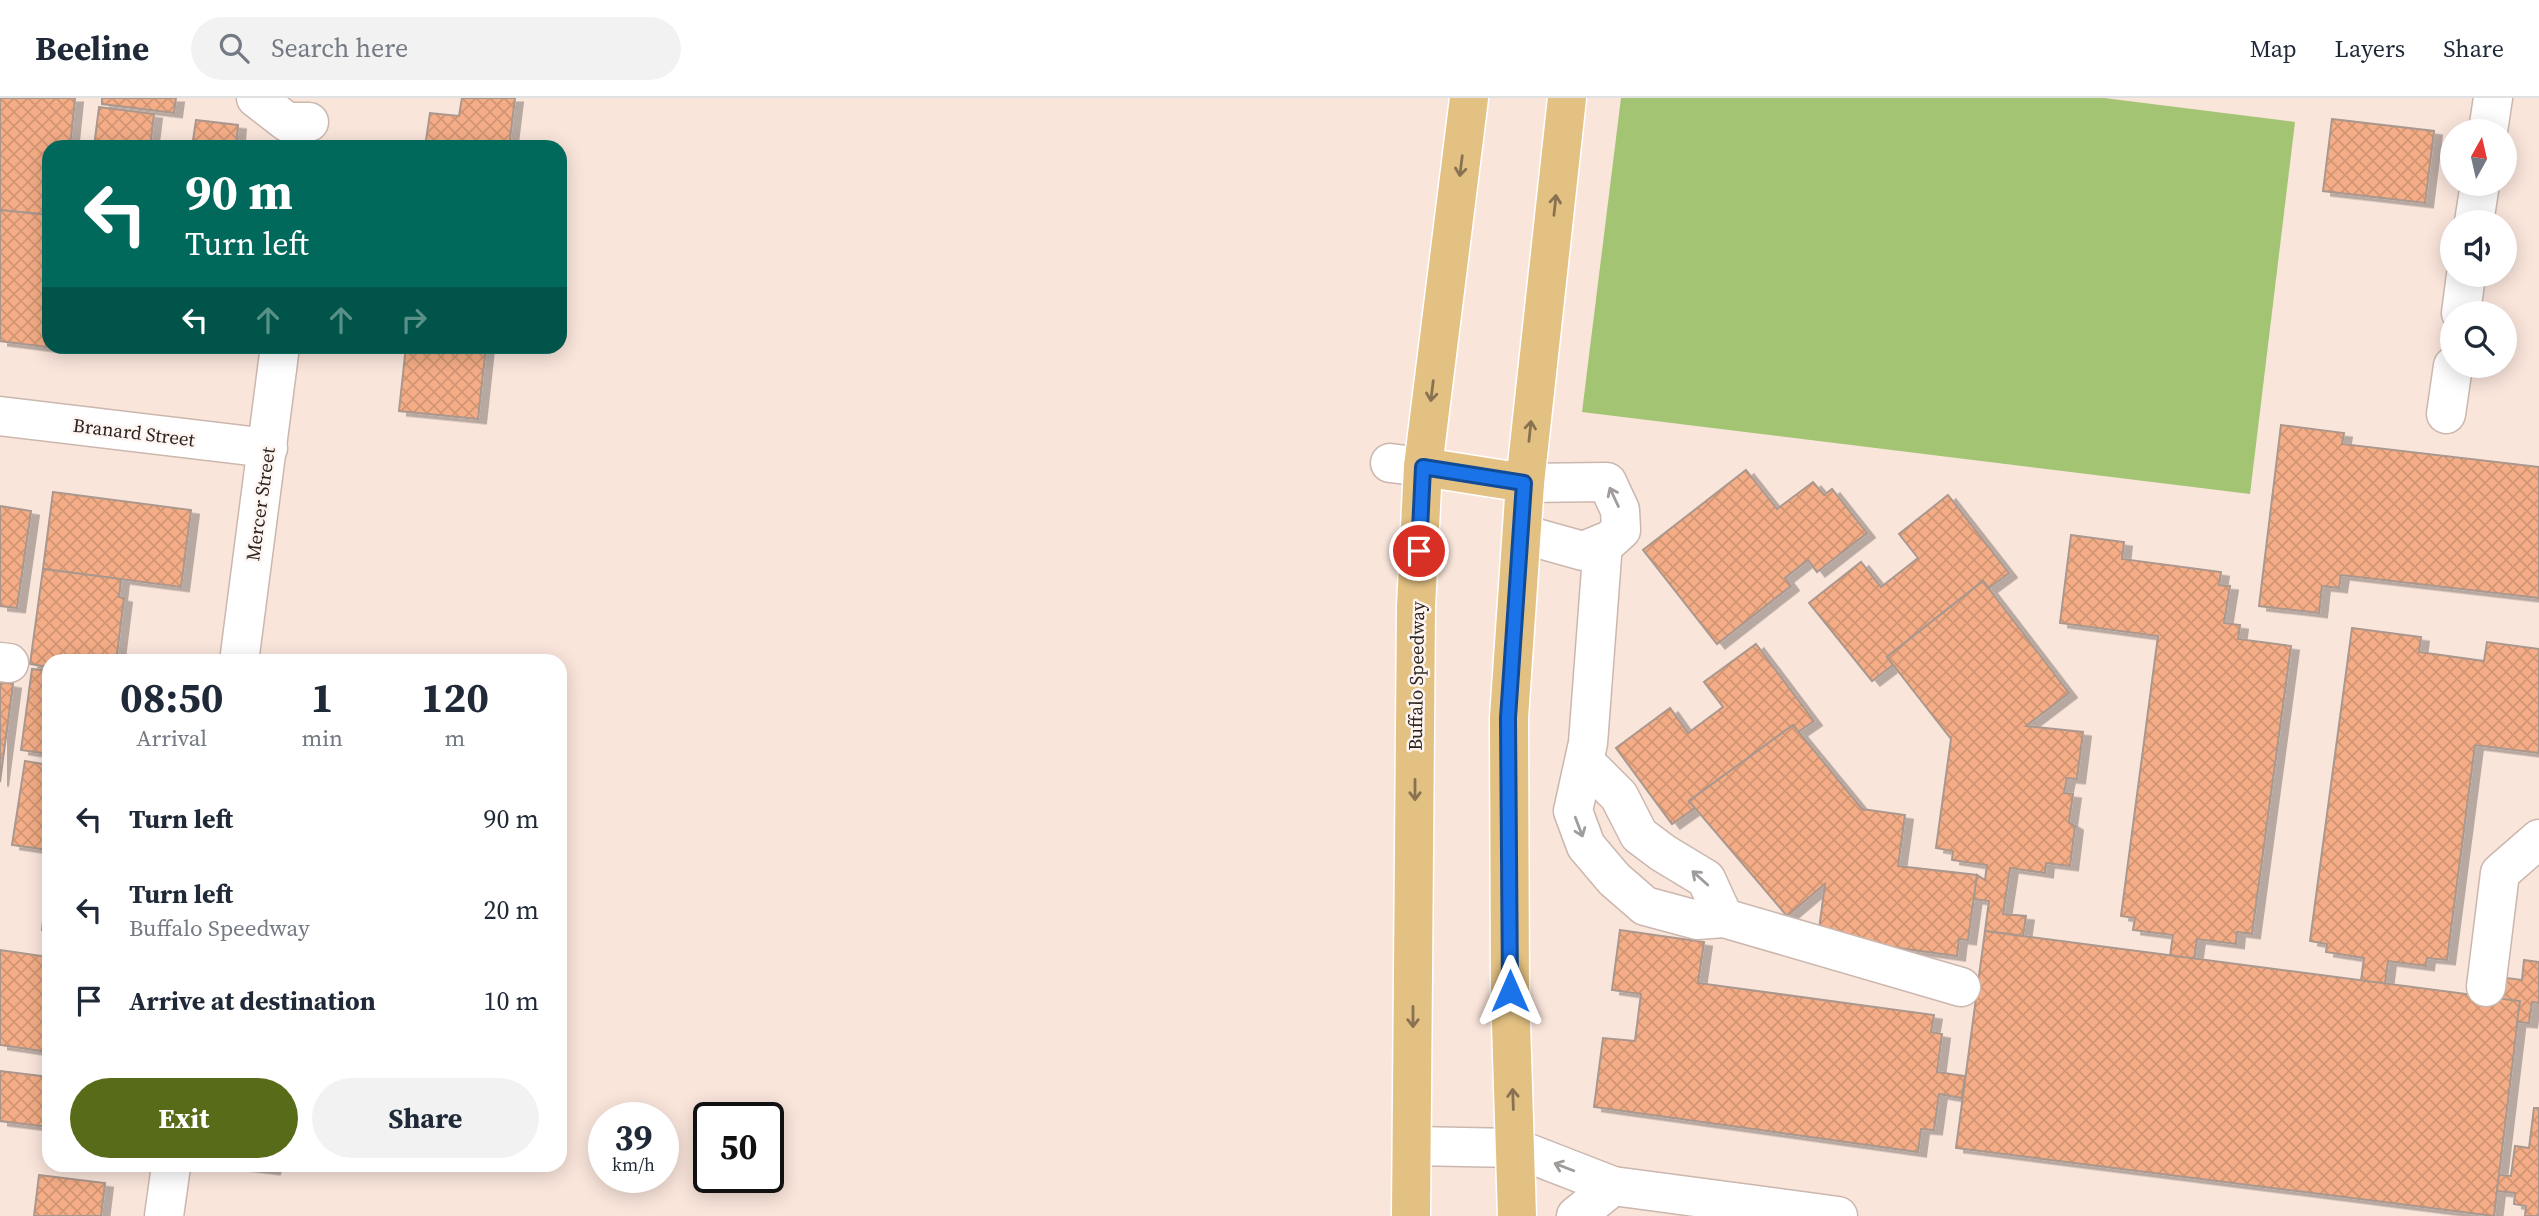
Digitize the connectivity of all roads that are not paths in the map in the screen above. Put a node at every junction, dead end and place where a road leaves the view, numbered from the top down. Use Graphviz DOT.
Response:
graph roads {
  1 [pos="256,98"];
  2 [pos="1469,98"];
  3 [pos="1567,98"];
  4 [pos="2493,98"];
  5 [pos="2490,119"];
  6 [pos="309,122"];
  7 [pos="280,354"];
  8 [pos="2451,378"];
  9 [pos="2446,414"];
  10 [pos="0,416"];
  11 [pos="268,448"];
  12 [pos="1406,465"];
  13 [pos="1524,483"];
  14 [pos="1522,534"];
  15 [pos="1603,543"];
  16 [pos="240,654"];
  17 [pos="1584,761"];
  18 [pos="2539,839"];
  19 [pos="1663,853"];
  20 [pos="1635,898"];
  21 [pos="1724,918"];
  22 [pos="1961,987"];
  23 [pos="2486,988"];
  24 [pos="1412,1146"];
  25 [pos="1515,1148"];
  26 [pos="170,1172"];
  27 [pos="1613,1186"];
  28 [pos="164,1216"];
  29 [pos="1411,1216"];
  30 [pos="1517,1216"];
  31 [pos="1576,1216"];
  32 [pos="1838,1216"];
  1 -- 6 [label="street"];
  2 -- 12 [label="main road, Buffalo Speedway, one-way"];
  13 -- 3 [label="main road, one-way"];
  4 -- 5 [label="street"];
  7 -- 11 [label="street, Mercer Street"];
  8 -- 9 [label="street"];
  10 -- 11 [label="street, Branard Street"];
  11 -- 16 [label="street, Mercer Street"];
  12 -- 13 [label="main road"];
  12 -- 24 [label="main road, Buffalo Speedway, one-way"];
  13 -- 14 [label="main road"];
  15 -- 13 [label="street, one-way"];
  14 -- 15 [label="street"];
  25 -- 14 [label="main road, one-way"];
  15 -- 17 [label="street"];
  17 -- 19 [label="street"];
  17 -- 20 [label="street, one-way"];
  18 -- 23 [label="street"];
  19 -- 20 [label="street"];
  21 -- 19 [label="street, one-way"];
  20 -- 21 [label="street"];
  21 -- 22 [label="street"];
  24 -- 25 [label="street"];
  24 -- 29 [label="main road, Buffalo Speedway"];
  27 -- 25 [label="street, one-way"];
  25 -- 30 [label="main road"];
  26 -- 28 [label="street"];
  27 -- 31 [label="street"];
  27 -- 32 [label="street"];
}
